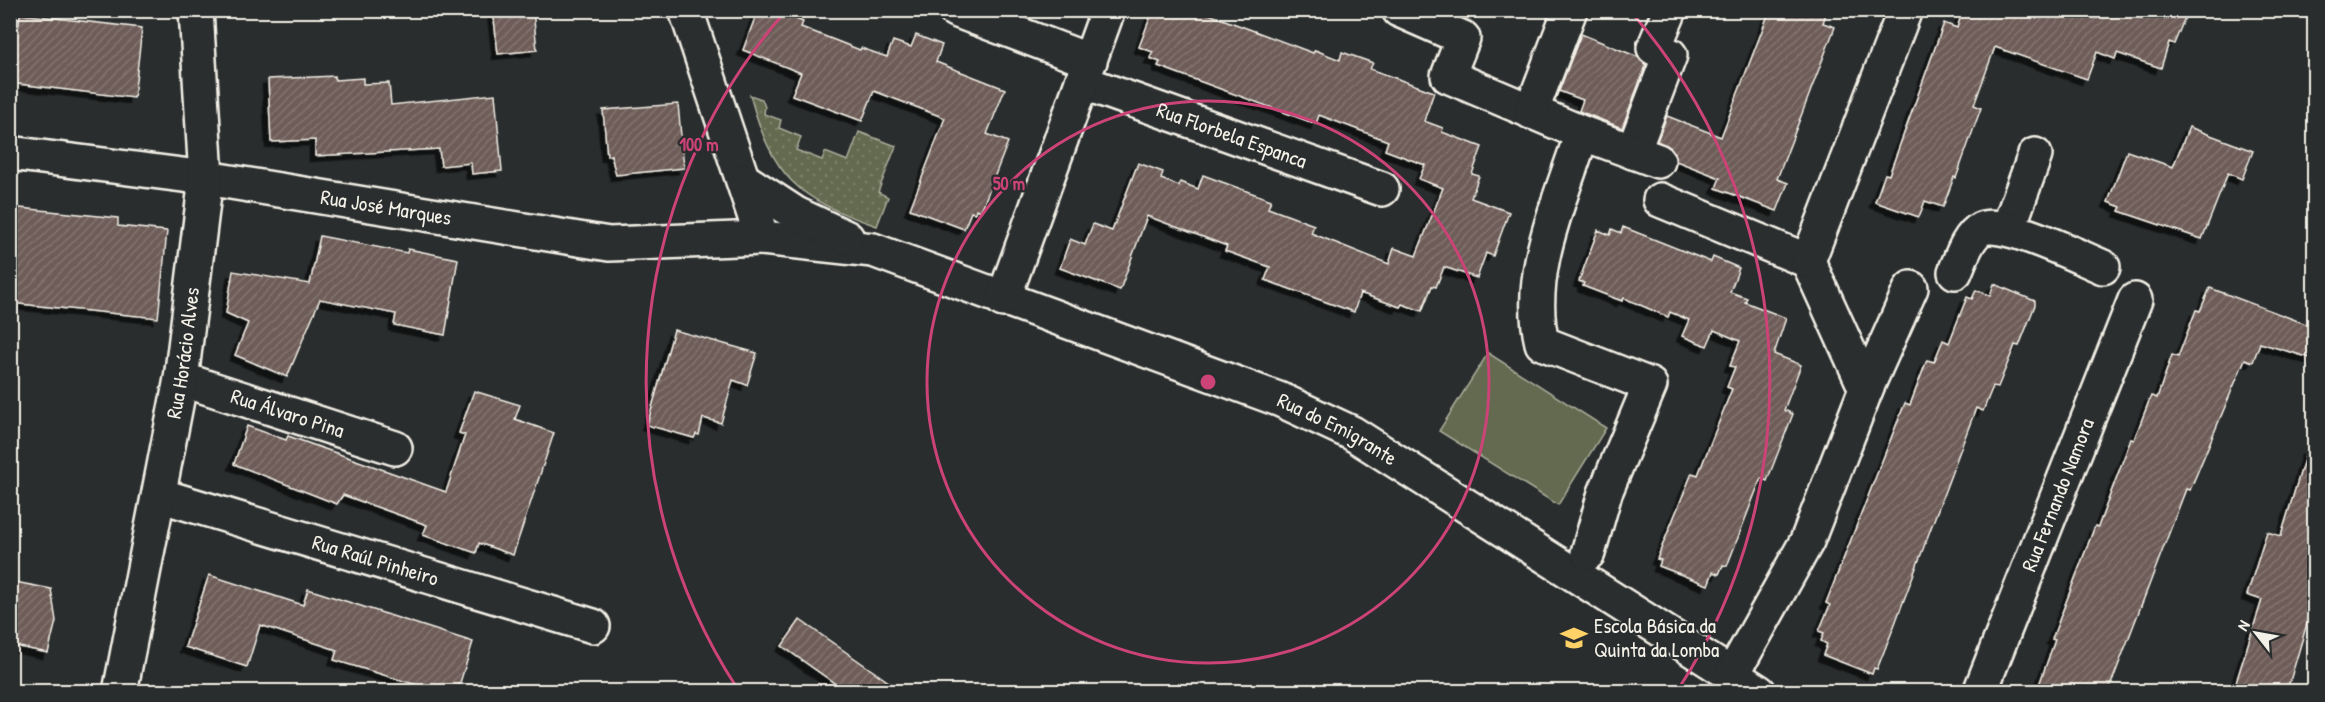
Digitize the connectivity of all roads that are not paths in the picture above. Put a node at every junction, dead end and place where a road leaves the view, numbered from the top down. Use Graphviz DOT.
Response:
graph roads {
  1 [pos="196,10"];
  2 [pos="686,10"];
  3 [pos="955,10"];
  4 [pos="1108,10"];
  5 [pos="1399,10"];
  6 [pos="1570,10"];
  7 [pos="1670,10"];
  8 [pos="1905,10"];
  9 [pos="1086,72"];
  10 [pos="1531,112"];
  11 [pos="1582,133"];
  12 [pos="10,153"];
  13 [pos="2035,155"];
  14 [pos="206,178"];
  15 [pos="744,180"];
  16 [pos="1382,189"];
  17 [pos="1660,200"];
  18 [pos="2008,229"];
  19 [pos="762,237"];
  20 [pos="873,250"];
  21 [pos="1808,261"];
  22 [pos="2103,267"];
  23 [pos="1955,272"];
  24 [pos="1911,288"];
  25 [pos="1003,300"];
  26 [pos="2135,300"];
  27 [pos="181,380"];
  28 [pos="1866,389"];
  29 [pos="395,448"];
  30 [pos="159,495"];
  31 [pos="1588,553"];
  32 [pos="593,626"];
  33 [pos="1746,683"];
  34 [pos="120,692"];
  35 [pos="1980,692"];
  1 -- 14 [label="street, Rua Horácio Alves"];
  2 -- 15 [label="street"];
  3 -- 9 [label="street, Rua Florbela Espanca"];
  4 -- 9 [label="street"];
  5 -- 10 [label="street"];
  6 -- 10 [label="street"];
  7 -- 11 [label="street"];
  8 -- 21 [label="street"];
  9 -- 16 [label="street, Rua Florbela Espanca"];
  9 -- 25 [label="street"];
  10 -- 11 [label="street"];
  11 -- 31 [label="street"];
  12 -- 14 [label="street, Rua José Marques"];
  13 -- 18 [label="street"];
  14 -- 19 [label="street, Rua José Marques"];
  14 -- 27 [label="street, Rua Horácio Alves"];
  15 -- 19 [label="street"];
  15 -- 20 [label="street, Rua do Emigrante"];
  17 -- 21 [label="street"];
  18 -- 22 [label="street"];
  18 -- 23 [label="street"];
  19 -- 20 [label="street, Rua do Emigrante"];
  20 -- 25 [label="street, Rua do Emigrante"];
  21 -- 28 [label="street"];
  24 -- 28 [label="street"];
  25 -- 33 [label="street, Rua do Emigrante"];
  26 -- 35 [label="street, Rua Fernando Namora"];
  27 -- 29 [label="street, Rua Álvaro Pina"];
  27 -- 30 [label="street, Rua Horácio Alves"];
  28 -- 33 [label="street"];
  30 -- 32 [label="street, Rua Raúl Pinheiro"];
  30 -- 34 [label="street, Rua Horácio Alves"];
}
